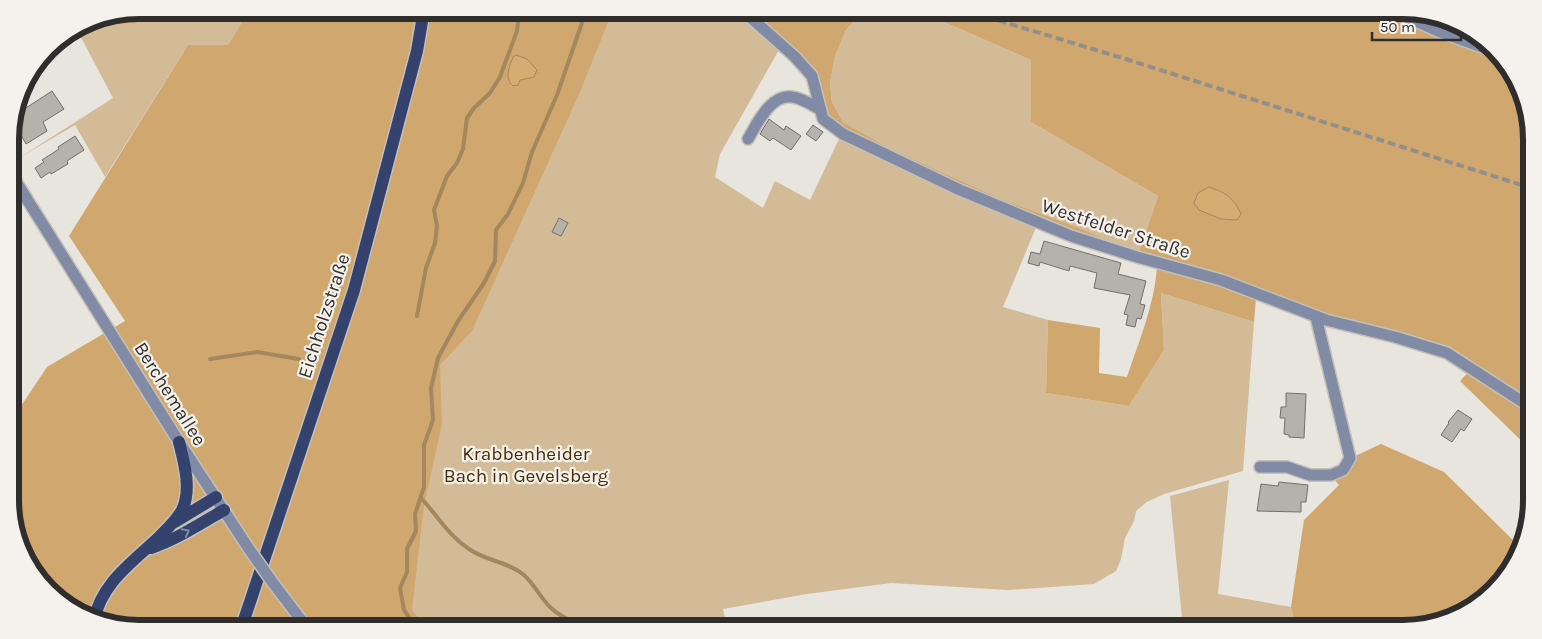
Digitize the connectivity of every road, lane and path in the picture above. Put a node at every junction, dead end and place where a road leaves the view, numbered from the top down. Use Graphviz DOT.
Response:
graph roads {
  1 [pos="422,19"];
  2 [pos="752,19"];
  3 [pos="1411,19"];
  4 [pos="1478,45"];
  5 [pos="821,110"];
  6 [pos="748,139"];
  7 [pos="19,186"];
  8 [pos="1316,317"];
  9 [pos="1523,402"];
  10 [pos="179,442"];
  11 [pos="1260,467"];
  12 [pos="216,497"];
  13 [pos="224,510"];
  14 [pos="172,524"];
  15 [pos="146,550"];
  16 [pos="95,612"];
  17 [pos="244,620"];
  18 [pos="301,620"];
  1 -- 17 [label="main road, Eichholzstraße"];
  2 -- 5 [label="street, Westfelder Straße"];
  3 -- 4 [label="street"];
  5 -- 6 [label="street"];
  5 -- 8 [label="street, Westfelder Straße"];
  7 -- 10 [label="street, Berchemallee"];
  8 -- 9 [label="street, Westfelder Straße"];
  8 -- 11 [label="street"];
  10 -- 12 [label="street, Berchemallee"];
  10 -- 14 [label="main road"];
  12 -- 13 [label="street, Berchemallee"];
  12 -- 14 [label="main road"];
  15 -- 13 [label="main road, one-way"];
  13 -- 18 [label="street, Berchemallee, bridge"];
  14 -- 15 [label="main road"];
  15 -- 16 [label="main road"];
}
